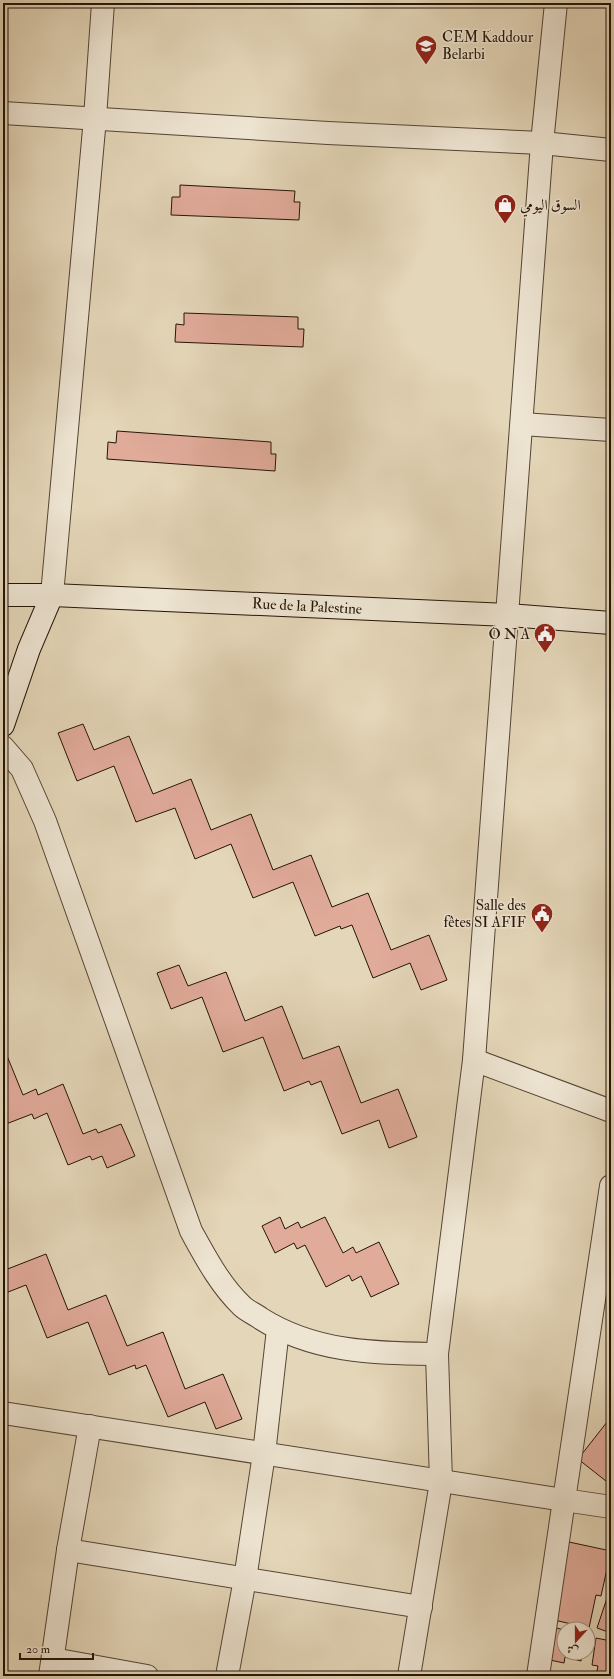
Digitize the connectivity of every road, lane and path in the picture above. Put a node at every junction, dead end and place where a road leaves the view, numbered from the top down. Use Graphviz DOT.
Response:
graph roads {
  1 [pos="103,3"];
  2 [pos="556,3"];
  3 [pos="3,113"];
  4 [pos="95,118"];
  5 [pos="542,143"];
  6 [pos="611,150"];
  7 [pos="522,424"];
  8 [pos="611,430"];
  9 [pos="3,595"];
  10 [pos="52,595"];
  11 [pos="508,615"];
  12 [pos="611,623"];
  13 [pos="3,725"];
  14 [pos="3,747"];
  15 [pos="474,1060"];
  16 [pos="611,1111"];
  17 [pos="611,1186"];
  18 [pos="278,1330"];
  19 [pos="437,1354"];
  20 [pos="3,1413"];
  21 [pos="90,1426"];
  22 [pos="264,1454"];
  23 [pos="441,1482"];
  24 [pos="564,1500"];
  25 [pos="611,1507"];
  26 [pos="68,1550"];
  27 [pos="245,1580"];
  28 [pos="421,1607"];
  29 [pos="51,1667"];
  30 [pos="147,1676"];
  31 [pos="228,1676"];
  32 [pos="409,1676"];
  33 [pos="538,1676"];
  1 -- 4 [label="street"];
  2 -- 5 [label="street"];
  3 -- 4 [label="street"];
  4 -- 5 [label="street"];
  4 -- 10 [label="street"];
  5 -- 6 [label="street"];
  5 -- 7 [label="street"];
  7 -- 8 [label="street"];
  7 -- 11 [label="street"];
  9 -- 10 [label="street, Rue de la Palestine"];
  10 -- 11 [label="street, Rue de la Palestine"];
  10 -- 13 [label="street"];
  11 -- 12 [label="street, Rue de la Palestine"];
  11 -- 15 [label="street"];
  14 -- 18 [label="street"];
  15 -- 16 [label="street"];
  15 -- 19 [label="street"];
  17 -- 24 [label="street"];
  18 -- 19 [label="street"];
  18 -- 22 [label="street"];
  19 -- 23 [label="street"];
  20 -- 21 [label="street"];
  21 -- 22 [label="street"];
  21 -- 26 [label="street"];
  22 -- 23 [label="street"];
  22 -- 27 [label="street"];
  23 -- 24 [label="street"];
  23 -- 28 [label="street"];
  24 -- 25 [label="street"];
  24 -- 33 [label="street"];
  26 -- 27 [label="street"];
  26 -- 29 [label="street"];
  27 -- 28 [label="street"];
  27 -- 31 [label="street"];
  28 -- 32 [label="street"];
  29 -- 30 [label="street"];
}
